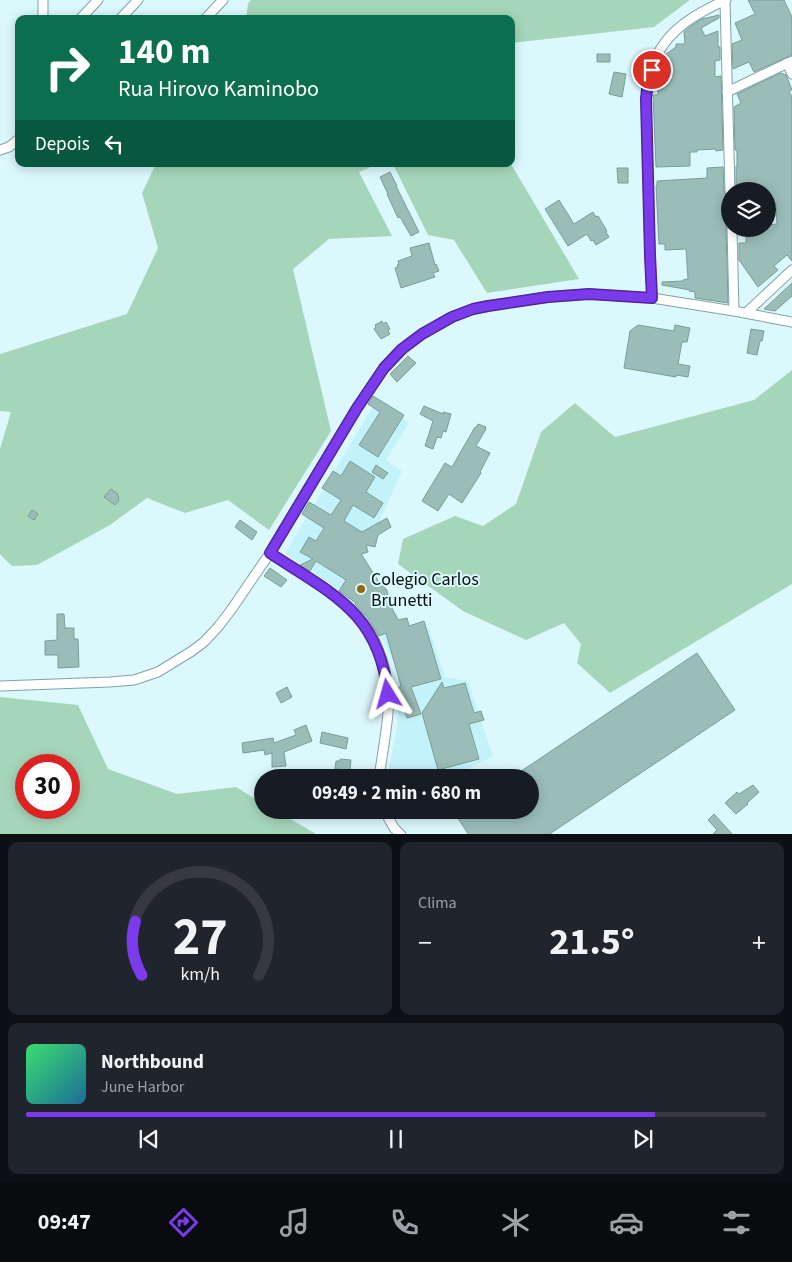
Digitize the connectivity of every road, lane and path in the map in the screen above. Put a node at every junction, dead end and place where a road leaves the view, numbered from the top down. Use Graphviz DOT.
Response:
graph roads {
  1 [pos="43,0"];
  2 [pos="98,0"];
  3 [pos="138,0"];
  4 [pos="222,0"];
  5 [pos="725,0"];
  6 [pos="43,15"];
  7 [pos="84,15"];
  8 [pos="124,15"];
  9 [pos="209,15"];
  10 [pos="790,62"];
  11 [pos="792,74"];
  12 [pos="727,92"];
  13 [pos="15,142"];
  14 [pos="0,150"];
  15 [pos="730,182"];
  16 [pos="732,237"];
  17 [pos="792,270"];
  18 [pos="652,298"];
  19 [pos="734,311"];
  20 [pos="746,313"];
  21 [pos="792,322"];
  22 [pos="270,553"];
  23 [pos="0,686"];
  24 [pos="380,769"];
  25 [pos="389,819"];
  26 [pos="400,834"];
  1 -- 6 [label="street"];
  2 -- 7 [label="street"];
  3 -- 8 [label="street"];
  4 -- 9 [label="street"];
  5 -- 12 [label="street"];
  5 -- 18 [label="street"];
  10 -- 11 [label="street"];
  10 -- 12 [label="street"];
  12 -- 15 [label="street"];
  13 -- 14 [label="street"];
  16 -- 19 [label="street"];
  17 -- 20 [label="street"];
  18 -- 19 [label="street"];
  18 -- 22 [label="street"];
  19 -- 20 [label="street"];
  20 -- 21 [label="street"];
  22 -- 23 [label="street"];
  22 -- 24 [label="street"];
  25 -- 26 [label="street"];
}
